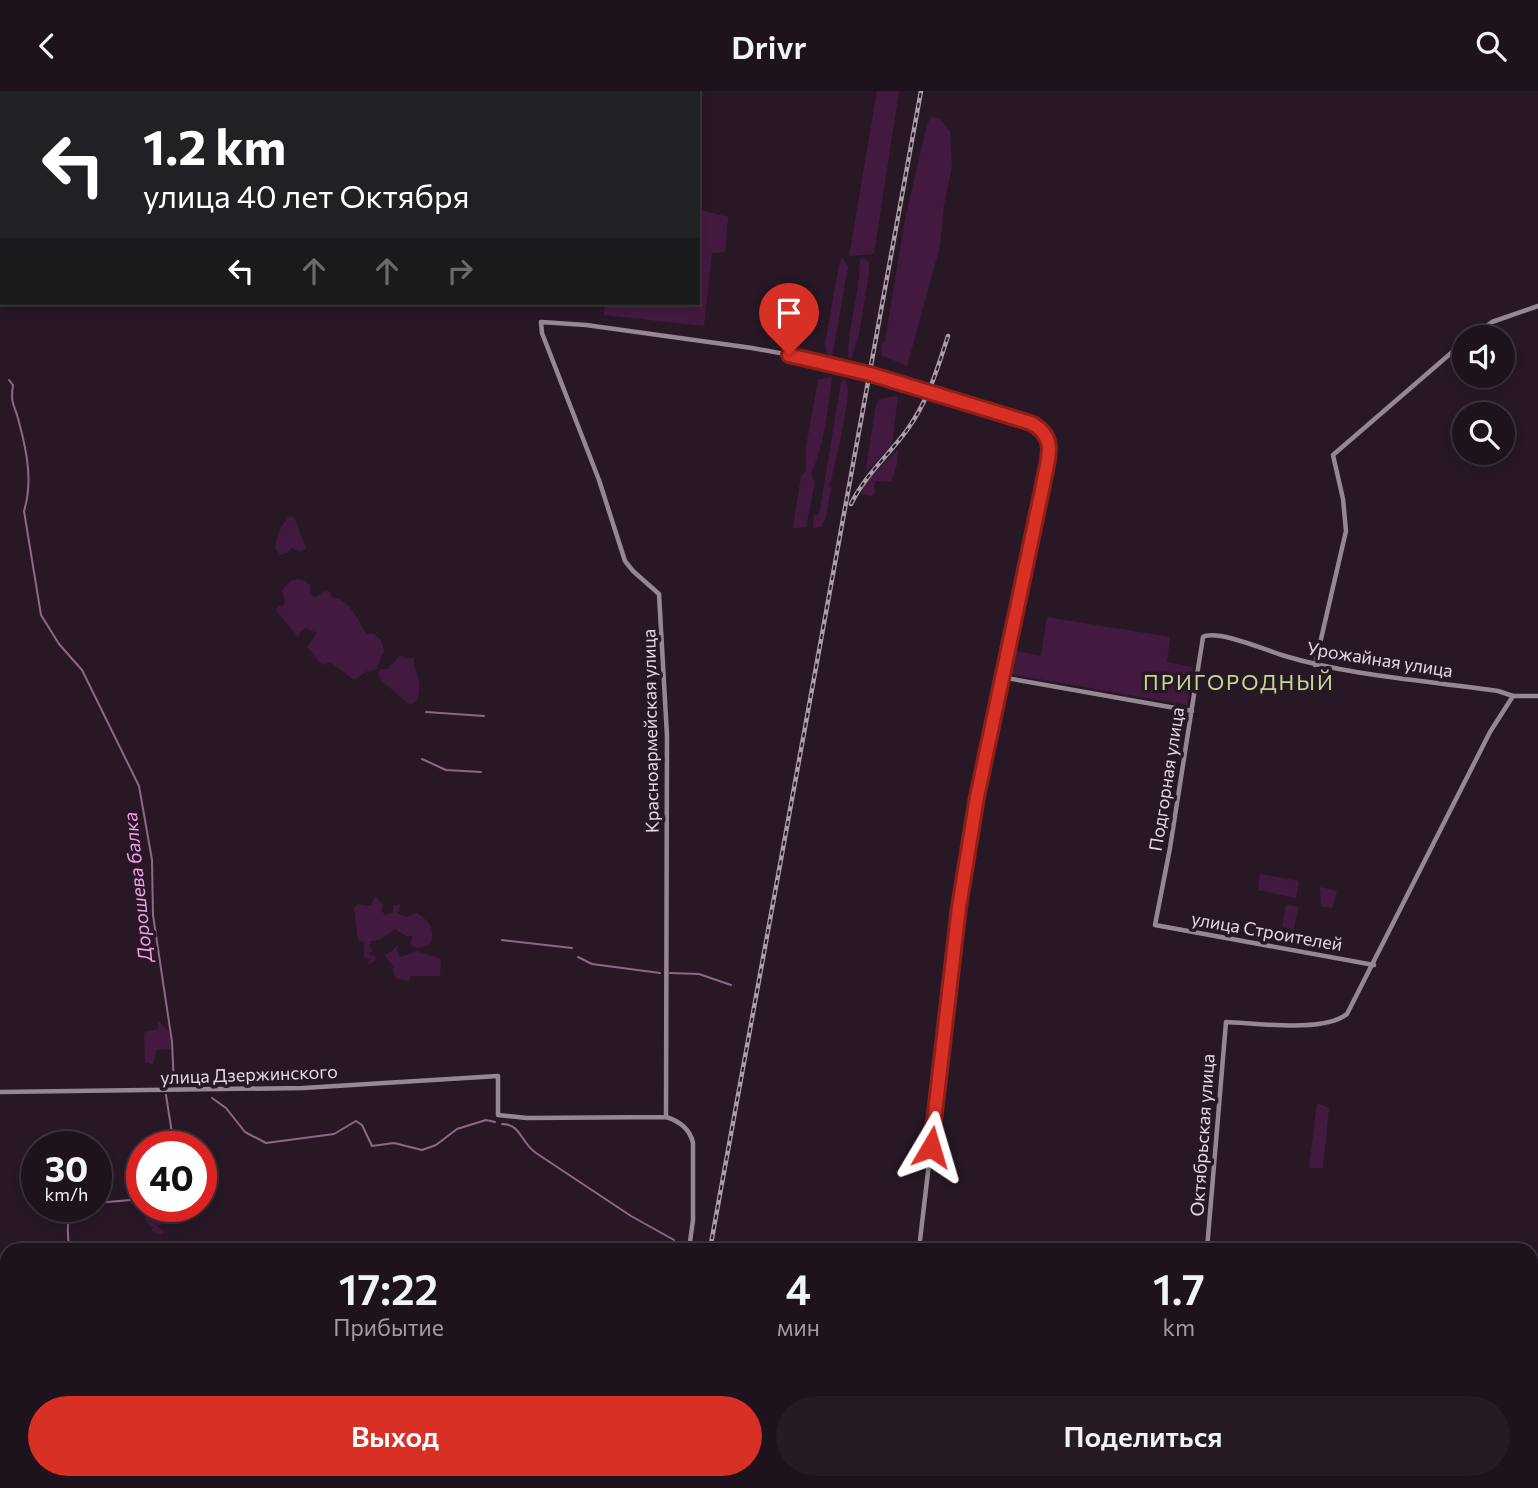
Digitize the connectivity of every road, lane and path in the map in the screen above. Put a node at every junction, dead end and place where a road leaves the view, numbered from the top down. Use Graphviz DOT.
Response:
graph roads {
  1 [pos="1538,306"];
  2 [pos="1488,325"];
  3 [pos="1452,352"];
  4 [pos="1203,637"];
  5 [pos="1314,665"];
  6 [pos="1001,677"];
  7 [pos="1513,696"];
  8 [pos="1538,696"];
  9 [pos="1192,711"];
  10 [pos="1155,925"];
  11 [pos="1374,965"];
  12 [pos="0,1093"];
  13 [pos="666,1117"];
  14 [pos="690,1243"];
  15 [pos="920,1243"];
  16 [pos="1208,1243"];
  1 -- 2 [label="street"];
  3 -- 5 [label="street"];
  4 -- 5 [label="street, Урожайная улица"];
  4 -- 9 [label="street, Подгорная улица"];
  5 -- 7 [label="street, Урожайная улица"];
  6 -- 9 [label="street"];
  6 -- 13 [label="street, Красноармейская улица"];
  6 -- 15 [label="street"];
  7 -- 8 [label="street, Урожайная улица"];
  7 -- 11 [label="street"];
  9 -- 10 [label="street, Подгорная улица"];
  10 -- 11 [label="street, улица Строителей"];
  11 -- 16 [label="street, Октябрьская улица"];
  12 -- 13 [label="street, улица Дзержинского"];
  13 -- 14 [label="street"];
}
